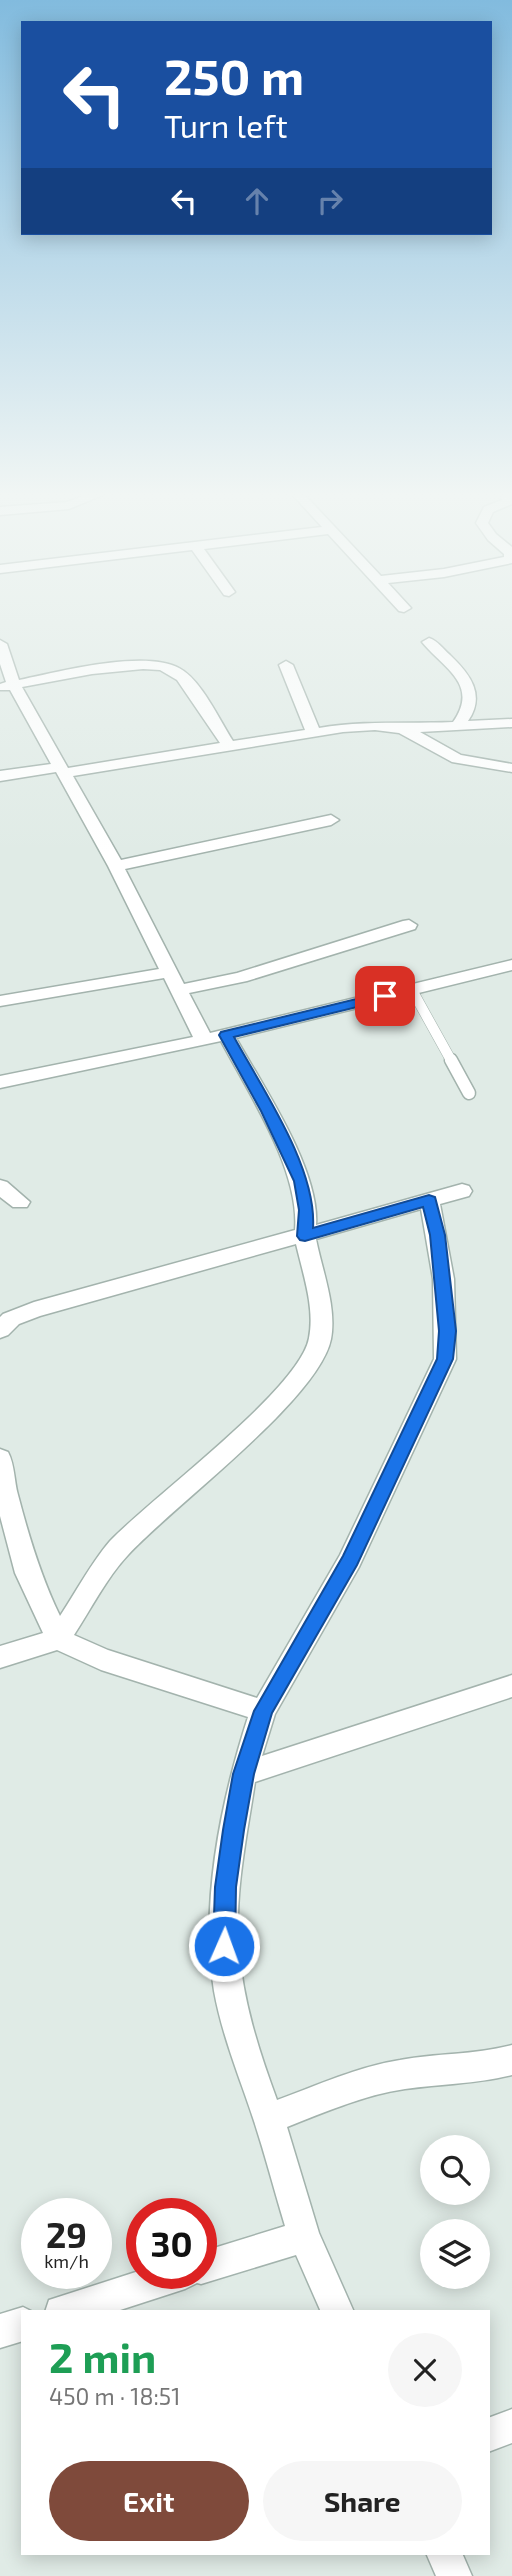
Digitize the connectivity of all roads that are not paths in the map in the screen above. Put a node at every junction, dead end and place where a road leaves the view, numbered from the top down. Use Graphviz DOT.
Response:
graph roads {
  1 [pos="429,642"];
  2 [pos="0,644"];
  3 [pos="286,665"];
  4 [pos="7,687"];
  5 [pos="512,723"];
  6 [pos="457,727"];
  7 [pos="403,729"];
  8 [pos="313,731"];
  9 [pos="229,746"];
  10 [pos="512,768"];
  11 [pos="61,769"];
  12 [pos="0,776"];
  13 [pos="331,820"];
  14 [pos="116,866"];
  15 [pos="409,925"];
  16 [pos="512,965"];
  17 [pos="170,972"];
  18 [pos="180,990"];
  19 [pos="412,990"];
  20 [pos="0,1001"];
  21 [pos="226,1035"];
  22 [pos="204,1040"];
  23 [pos="0,1082"];
  24 [pos="469,1093"];
  25 [pos="0,1187"];
  26 [pos="462,1191"];
  27 [pos="429,1200"];
  28 [pos="20,1202"];
  29 [pos="305,1236"];
  30 [pos="0,1330"];
  31 [pos="0,1458"];
  32 [pos="58,1639"];
  33 [pos="0,1657"];
  34 [pos="512,1686"];
  35 [pos="263,1711"];
  36 [pos="243,1774"];
  37 [pos="512,2060"];
  38 [pos="269,2119"];
  39 [pos="304,2236"];
  40 [pos="217,2263"];
  41 [pos="134,2289"];
  42 [pos="67,2310"];
  43 [pos="337,2310"];
  44 [pos="21,2325"];
  45 [pos="0,2331"];
  46 [pos="512,2426"];
  47 [pos="490,2434"];
  48 [pos="445,2555"];
  49 [pos="454,2576"];
  1 -- 6 [label="street"];
  2 -- 4 [label="street"];
  3 -- 8 [label="street"];
  4 -- 9 [label="street"];
  4 -- 11 [label="street"];
  5 -- 6 [label="street"];
  6 -- 7 [label="street"];
  7 -- 8 [label="street"];
  7 -- 10 [label="street"];
  8 -- 9 [label="street"];
  9 -- 11 [label="street"];
  11 -- 12 [label="street"];
  11 -- 14 [label="street"];
  13 -- 14 [label="street"];
  14 -- 17 [label="street"];
  15 -- 18 [label="street"];
  16 -- 19 [label="street"];
  17 -- 18 [label="street"];
  17 -- 20 [label="street"];
  18 -- 22 [label="street"];
  19 -- 21 [label="street"];
  19 -- 24 [label="lane"];
  21 -- 22 [label="street"];
  21 -- 29 [label="street"];
  22 -- 23 [label="street"];
  25 -- 28 [label="street"];
  26 -- 27 [label="street"];
  27 -- 29 [label="street"];
  27 -- 35 [label="street"];
  29 -- 30 [label="street"];
  29 -- 32 [label="street"];
  31 -- 32 [label="street"];
  32 -- 33 [label="street"];
  32 -- 35 [label="street"];
  34 -- 36 [label="street"];
  35 -- 36 [label="street"];
  36 -- 38 [label="street"];
  37 -- 38 [label="street"];
  38 -- 39 [label="street"];
  39 -- 40 [label="street"];
  39 -- 43 [label="street"];
  41 -- 42 [label="street"];
  44 -- 45 [label="street"];
  46 -- 47 [label="street"];
  48 -- 49 [label="street"];
}
